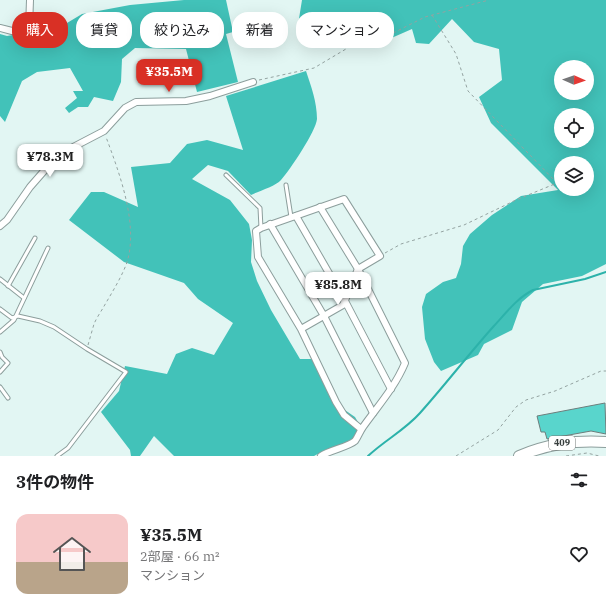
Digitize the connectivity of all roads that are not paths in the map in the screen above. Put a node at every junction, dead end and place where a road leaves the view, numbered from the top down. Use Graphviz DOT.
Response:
graph roads {
  1 [pos="30,0"];
  2 [pos="0,28"];
  3 [pos="252,82"];
  4 [pos="226,175"];
  5 [pos="286,185"];
  6 [pos="320,207"];
  7 [pos="293,217"];
  8 [pos="270,224"];
  9 [pos="0,226"];
  10 [pos="261,228"];
  11 [pos="35,238"];
  12 [pos="48,248"];
  13 [pos="358,269"];
  14 [pos="0,279"];
  15 [pos="8,286"];
  16 [pos="24,298"];
  17 [pos="345,301"];
  18 [pos="0,309"];
  19 [pos="15,316"];
  20 [pos="324,316"];
  21 [pos="301,329"];
  22 [pos="0,332"];
  23 [pos="0,352"];
  24 [pos="0,372"];
  25 [pos="0,387"];
  26 [pos="391,389"];
  27 [pos="8,398"];
  28 [pos="373,413"];
  29 [pos="361,429"];
  30 [pos="606,442"];
  31 [pos="57,456"];
  32 [pos="321,456"];
  33 [pos="519,456"];
  1 -- 2 [label="street"];
  3 -- 9 [label="street"];
  4 -- 10 [label="lane"];
  5 -- 7 [label="lane"];
  6 -- 7 [label="street"];
  6 -- 13 [label="street"];
  6 -- 13 [label="street"];
  7 -- 8 [label="street"];
  7 -- 17 [label="street"];
  8 -- 10 [label="street"];
  8 -- 20 [label="street"];
  10 -- 21 [label="street"];
  11 -- 15 [label="lane"];
  12 -- 16 [label="lane"];
  13 -- 17 [label="street"];
  13 -- 26 [label="street"];
  14 -- 15 [label="lane"];
  15 -- 16 [label="lane"];
  16 -- 19 [label="lane"];
  17 -- 20 [label="street"];
  17 -- 26 [label="street"];
  18 -- 19 [label="lane"];
  19 -- 22 [label="lane"];
  19 -- 31 [label="lane"];
  20 -- 21 [label="street"];
  20 -- 28 [label="street"];
  21 -- 29 [label="street"];
  23 -- 24 [label="lane"];
  25 -- 27 [label="lane"];
  26 -- 28 [label="street"];
  28 -- 29 [label="street"];
  29 -- 32 [label="street"];
  30 -- 33 [label="highway, 409"];
}
